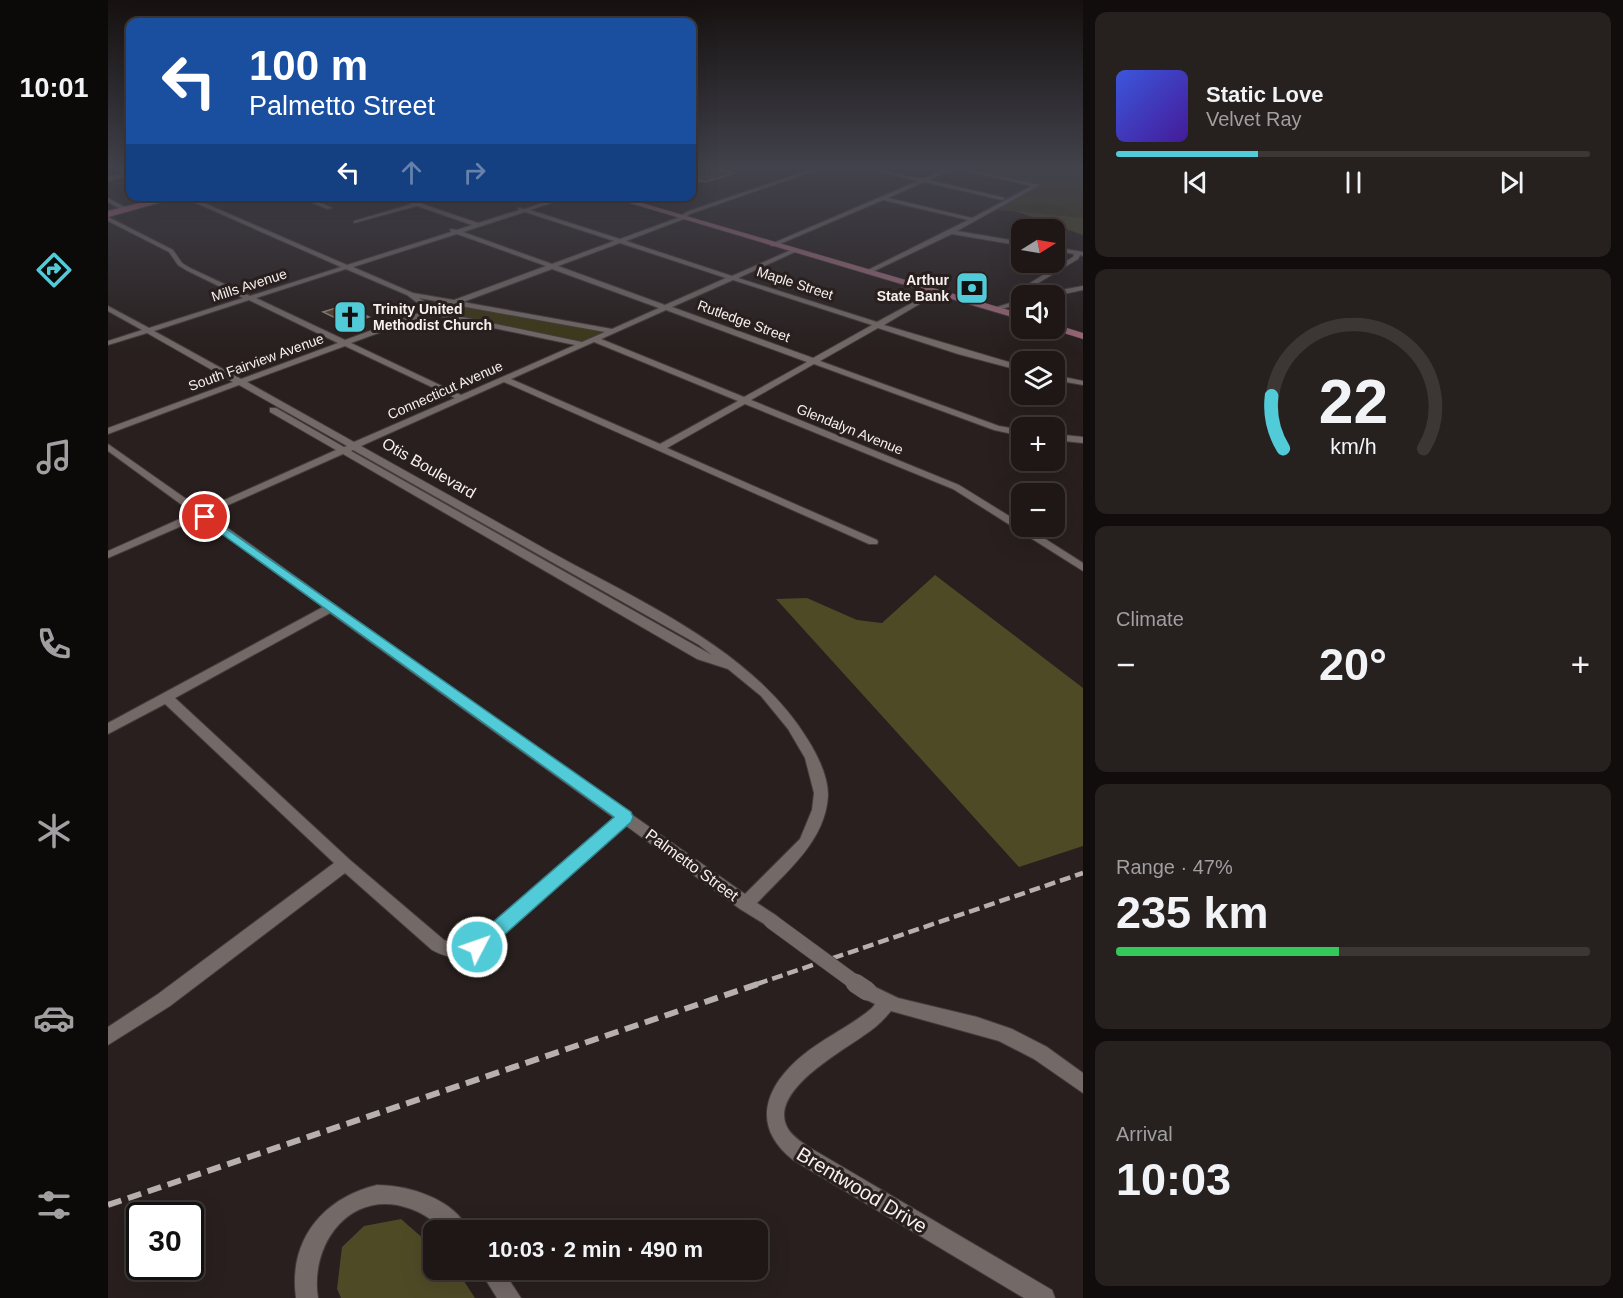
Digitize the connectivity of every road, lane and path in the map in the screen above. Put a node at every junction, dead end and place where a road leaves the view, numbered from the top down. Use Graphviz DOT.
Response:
graph roads {
  1 [pos="129,230"];
  2 [pos="257,230"];
  3 [pos="459,230"];
  4 [pos="587,230"];
  5 [pos="652,230"];
  6 [pos="723,230"];
  7 [pos="807,230"];
  8 [pos="956,230"];
  9 [pos="455,231"];
  10 [pos="951,232"];
  11 [pos="622,241"];
  12 [pos="1011,242"];
  13 [pos="773,244"];
  14 [pos="793,251"];
  15 [pos="1065,251"];
  16 [pos="1081,254"];
  17 [pos="552,266"];
  18 [pos="342,267"];
  19 [pos="868,272"];
  20 [pos="733,277"];
  21 [pos="1032,285"];
  22 [pos="1083,288"];
  23 [pos="1065,291"];
  24 [pos="936,292"];
  25 [pos="410,294"];
  26 [pos="247,297"];
  27 [pos="456,302"];
  28 [pos="1011,304"];
  29 [pos="665,308"];
  30 [pos="108,309"];
  31 [pos="995,309"];
  32 [pos="432,310"];
  33 [pos="1011,314"];
  34 [pos="108,317"];
  35 [pos="878,325"];
  36 [pos="1065,330"];
  37 [pos="140,331"];
  38 [pos="613,331"];
  39 [pos="1083,336"];
  40 [pos="594,339"];
  41 [pos="108,341"];
  42 [pos="345,343"];
  43 [pos="582,344"];
  44 [pos="814,361"];
  45 [pos="1011,366"];
  46 [pos="504,379"];
  47 [pos="1065,379"];
  48 [pos="1083,383"];
  49 [pos="234,384"];
  50 [pos="461,398"];
  51 [pos="745,400"];
  52 [pos="108,431"];
  53 [pos="1011,431"];
  54 [pos="1065,438"];
  55 [pos="1083,440"];
  56 [pos="354,446"];
  57 [pos="108,447"];
  58 [pos="660,448"];
  59 [pos="344,450"];
  60 [pos="201,514"];
  61 [pos="873,542"];
  62 [pos="108,555"];
  63 [pos="1083,568"];
  64 [pos="332,607"];
  65 [pos="728,665"];
  66 [pos="166,697"];
  67 [pos="108,729"];
  68 [pos="625,817"];
  69 [pos="345,864"];
  70 [pos="746,904"];
  71 [pos="888,1003"];
  72 [pos="114,1034"];
  73 [pos="1083,1084"];
  74 [pos="447,1220"];
  75 [pos="497,1280"];
  76 [pos="307,1298"];
  77 [pos="510,1298"];
  78 [pos="1044,1298"];
  1 -- 26 [label="street"];
  2 -- 18 [label="street"];
  3 -- 9 [label="street, Mills Avenue"];
  4 -- 11 [label="street, Maple Street"];
  5 -- 11 [label="street, South Fairview Avenue"];
  6 -- 13 [label="main road"];
  7 -- 13 [label="street"];
  8 -- 10 [label="street"];
  9 -- 17 [label="street, Rutledge Street"];
  9 -- 18 [label="street, Mills Avenue"];
  10 -- 12 [label="street"];
  10 -- 19 [label="street"];
  11 -- 17 [label="street, South Fairview Avenue"];
  11 -- 20 [label="street, Maple Street"];
  13 -- 14 [label="main road"];
  14 -- 19 [label="main road"];
  14 -- 20 [label="street, Connecticut Avenue"];
  15 -- 16 [label="street"];
  16 -- 21 [label="street"];
  17 -- 27 [label="street, South Fairview Avenue"];
  17 -- 29 [label="street, Rutledge Street"];
  18 -- 25 [label="street"];
  18 -- 26 [label="street, Mills Avenue"];
  19 -- 24 [label="main road"];
  20 -- 29 [label="street, Connecticut Avenue"];
  20 -- 35 [label="street, Maple Street"];
  22 -- 23 [label="street"];
  24 -- 31 [label="main road"];
  24 -- 35 [label="street"];
  25 -- 27 [label="street"];
  25 -- 32 [label="street"];
  26 -- 37 [label="street, Mills Avenue"];
  26 -- 42 [label="street"];
  27 -- 32 [label="street, South Fairview Avenue"];
  27 -- 38 [label="street"];
  28 -- 31 [label="street"];
  29 -- 38 [label="street, Connecticut Avenue"];
  29 -- 44 [label="street, Rutledge Street"];
  30 -- 37 [label="street, Otis Boulevard"];
  31 -- 33 [label="main road"];
  32 -- 42 [label="street, South Fairview Avenue"];
  32 -- 43 [label="street"];
  34 -- 37 [label="street, Otis Boulevard"];
  35 -- 44 [label="street"];
  35 -- 45 [label="street, Maple Street"];
  36 -- 39 [label="main road"];
  37 -- 41 [label="street, Mills Avenue"];
  37 -- 49 [label="street, Otis Boulevard"];
  38 -- 40 [label="street, Connecticut Avenue"];
  40 -- 43 [label="street, Connecticut Avenue"];
  40 -- 51 [label="street, Glendalyn Avenue"];
  42 -- 49 [label="street, South Fairview Avenue"];
  42 -- 50 [label="street"];
  43 -- 46 [label="street, Connecticut Avenue"];
  44 -- 51 [label="street"];
  44 -- 53 [label="street, Rutledge Street"];
  46 -- 50 [label="street, Connecticut Avenue"];
  46 -- 58 [label="street"];
  47 -- 48 [label="street"];
  49 -- 52 [label="street, South Fairview Avenue"];
  49 -- 56 [label="street, Otis Boulevard"];
  49 -- 59 [label="street, Otis Boulevard"];
  50 -- 56 [label="street, Connecticut Avenue"];
  51 -- 58 [label="street"];
  51 -- 63 [label="street, Glendalyn Avenue"];
  54 -- 55 [label="street"];
  56 -- 59 [label="street, Connecticut Avenue"];
  56 -- 65 [label="street, Otis Boulevard"];
  57 -- 60 [label="street, Palmetto Street"];
  58 -- 61 [label="street"];
  59 -- 60 [label="street, Connecticut Avenue"];
  59 -- 65 [label="street, Otis Boulevard"];
  60 -- 62 [label="street, Connecticut Avenue"];
  60 -- 64 [label="street, Palmetto Street"];
  64 -- 66 [label="street"];
  64 -- 68 [label="street, Palmetto Street"];
  65 -- 70 [label="street, Otis Boulevard"];
  66 -- 67 [label="street"];
  66 -- 69 [label="street"];
  68 -- 69 [label="street"];
  68 -- 70 [label="street, Palmetto Street"];
  69 -- 72 [label="street"];
  70 -- 71 [label="street, Palmetto Street, bridge"];
  71 -- 73 [label="street"];
  71 -- 78 [label="street, Brentwood Drive"];
  74 -- 76 [label="street"];
  75 -- 77 [label="street"];
}
